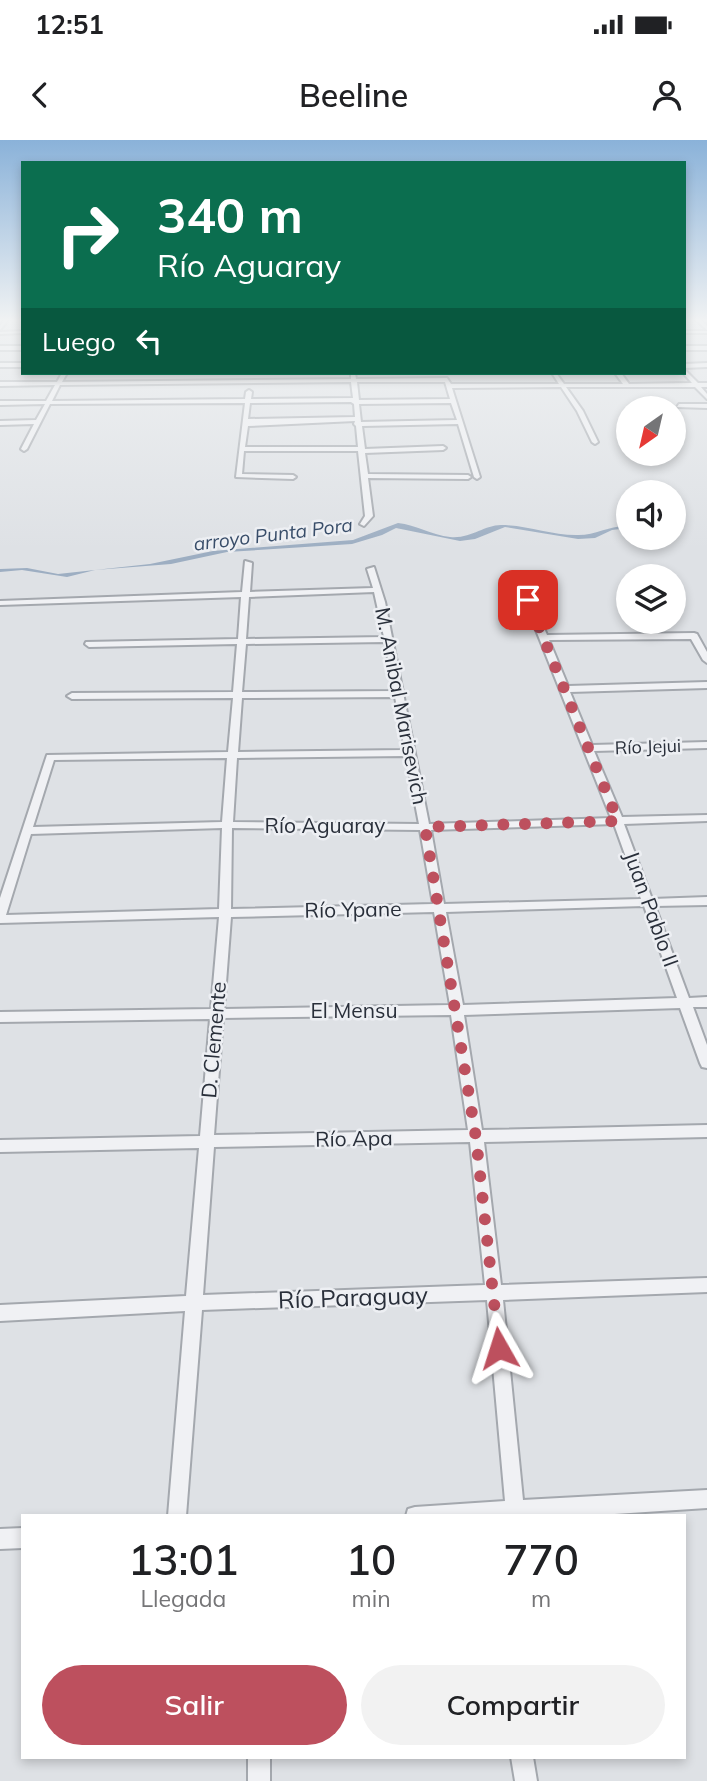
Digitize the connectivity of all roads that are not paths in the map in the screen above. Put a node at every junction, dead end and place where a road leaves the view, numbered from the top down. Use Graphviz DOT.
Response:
graph roads {
  1 [pos="52,396"];
  2 [pos="155,396"];
  3 [pos="249,396"];
  4 [pos="354,396"];
  5 [pos="450,396"];
  6 [pos="570,396"];
  7 [pos="248,400"];
  8 [pos="152,401"];
  9 [pos="354,401"];
  10 [pos="452,401"];
  11 [pos="49,402"];
  12 [pos="0,403"];
  13 [pos="707,405"];
  14 [pos="686,406"];
  15 [pos="310,421"];
  16 [pos="356,421"];
  17 [pos="39,422"];
  18 [pos="246,422"];
  19 [pos="460,422"];
  20 [pos="0,423"];
  21 [pos="594,442"];
  22 [pos="443,448"];
  23 [pos="24,449"];
  24 [pos="242,449"];
  25 [pos="361,450"];
  26 [pos="365,476"];
  27 [pos="293,477"];
  28 [pos="364,524"];
  29 [pos="248,564"];
  30 [pos="371,569"];
  31 [pos="377,590"];
  32 [pos="245,594"];
  33 [pos="528,600"];
  34 [pos="0,603"];
  35 [pos="543,638"];
  36 [pos="388,639"];
  37 [pos="242,642"];
  38 [pos="89,644"];
  39 [pos="707,660"];
  40 [pos="707,685"];
  41 [pos="565,689"];
  42 [pos="399,694"];
  43 [pos="237,695"];
  44 [pos="72,696"];
  45 [pos="707,745"];
  46 [pos="589,748"];
  47 [pos="410,753"];
  48 [pos="232,755"];
  49 [pos="707,818"];
  50 [pos="618,821"];
  51 [pos="227,825"];
  52 [pos="425,827"];
  53 [pos="27,831"];
  54 [pos="6,880"];
  55 [pos="707,901"];
  56 [pos="649,903"];
  57 [pos="440,908"];
  58 [pos="225,913"];
  59 [pos="0,917"];
  60 [pos="707,1002"];
  61 [pos="685,1003"];
  62 [pos="457,1010"];
  63 [pos="215,1012"];
  64 [pos="0,1017"];
  65 [pos="707,1063"];
  66 [pos="707,1130"];
  67 [pos="476,1138"];
  68 [pos="206,1141"];
  69 [pos="0,1146"];
  70 [pos="707,1286"];
  71 [pos="493,1294"];
  72 [pos="193,1303"];
  73 [pos="0,1312"];
  74 [pos="707,1499"];
  75 [pos="515,1509"];
  76 [pos="488,1513"];
  77 [pos="177,1514"];
  78 [pos="464,1514"];
  79 [pos="21,1538"];
  80 [pos="0,1539"];
  81 [pos="259,1759"];
  82 [pos="522,1759"];
  83 [pos="259,1781"];
  84 [pos="526,1781"];
  1 -- 11 [label="street"];
  2 -- 8 [label="street"];
  3 -- 7 [label="street"];
  4 -- 9 [label="street"];
  5 -- 10 [label="street"];
  6 -- 21 [label="street"];
  7 -- 8 [label="street"];
  7 -- 9 [label="street"];
  7 -- 18 [label="street"];
  8 -- 11 [label="street"];
  9 -- 10 [label="street"];
  9 -- 16 [label="street"];
  10 -- 19 [label="street"];
  11 -- 12 [label="street"];
  11 -- 17 [label="street"];
  13 -- 14 [label="street"];
  15 -- 16 [label="street"];
  15 -- 18 [label="street"];
  16 -- 19 [label="street"];
  16 -- 25 [label="street"];
  17 -- 20 [label="street"];
  17 -- 23 [label="street"];
  18 -- 24 [label="street"];
  19 -- 26 [label="street"];
  22 -- 25 [label="street"];
  24 -- 25 [label="street"];
  24 -- 27 [label="street"];
  25 -- 26 [label="street"];
  26 -- 28 [label="street"];
  29 -- 32 [label="street, D. Clemente"];
  30 -- 31 [label="street, M. Anibal Marisevich"];
  31 -- 32 [label="street"];
  31 -- 36 [label="street, M. Anibal Marisevich"];
  32 -- 34 [label="street"];
  32 -- 37 [label="street, D. Clemente"];
  33 -- 35 [label="street, Juan Pablo II"];
  35 -- 39 [label="street"];
  35 -- 41 [label="street, Juan Pablo II"];
  36 -- 37 [label="street"];
  36 -- 42 [label="street, M. Anibal Marisevich"];
  37 -- 38 [label="street"];
  37 -- 43 [label="street, D. Clemente"];
  40 -- 41 [label="street"];
  41 -- 46 [label="street, Juan Pablo II"];
  42 -- 43 [label="street"];
  42 -- 47 [label="street, M. Anibal Marisevich"];
  43 -- 44 [label="street"];
  43 -- 48 [label="street, D. Clemente"];
  45 -- 46 [label="street, Río Jejui"];
  46 -- 50 [label="street, Juan Pablo II"];
  47 -- 48 [label="street"];
  47 -- 52 [label="street, M. Anibal Marisevich"];
  48 -- 51 [label="street, D. Clemente"];
  48 -- 53 [label="street"];
  49 -- 50 [label="street, Río Aguaray"];
  50 -- 52 [label="street, Río Aguaray"];
  50 -- 56 [label="street, Juan Pablo II"];
  51 -- 52 [label="street, Río Aguaray"];
  51 -- 53 [label="street, Río Aguaray"];
  51 -- 58 [label="street, D. Clemente"];
  52 -- 57 [label="street, M. Anibal Marisevich"];
  53 -- 54 [label="street"];
  54 -- 59 [label="street"];
  55 -- 56 [label="street, Río Ypane"];
  56 -- 57 [label="street, Río Ypane"];
  56 -- 61 [label="street, Juan Pablo II"];
  57 -- 58 [label="street, Río Ypane"];
  57 -- 62 [label="street, M. Anibal Marisevich"];
  58 -- 59 [label="street, Río Ypane"];
  58 -- 63 [label="street, D. Clemente"];
  60 -- 61 [label="street, El Mensu"];
  61 -- 62 [label="street, El Mensu"];
  61 -- 65 [label="street, Juan Pablo II"];
  62 -- 63 [label="street, El Mensu"];
  62 -- 67 [label="street, M. Anibal Marisevich"];
  63 -- 64 [label="street, El Mensu"];
  63 -- 68 [label="street, D. Clemente"];
  66 -- 67 [label="street, Río Apa"];
  67 -- 68 [label="street, Río Apa"];
  67 -- 71 [label="street, M. Anibal Marisevich"];
  68 -- 69 [label="street, Río Apa"];
  68 -- 72 [label="street, D. Clemente"];
  70 -- 71 [label="street, Río Paraguay"];
  71 -- 72 [label="street, Río Paraguay"];
  71 -- 75 [label="street, M. Anibal Marisevich"];
  72 -- 73 [label="street, Río Paraguay"];
  72 -- 77 [label="street, D. Clemente"];
  74 -- 75 [label="street"];
  75 -- 76 [label="street"];
  76 -- 78 [label="street"];
  79 -- 80 [label="street"];
  81 -- 83 [label="street"];
  82 -- 84 [label="street"];
}
